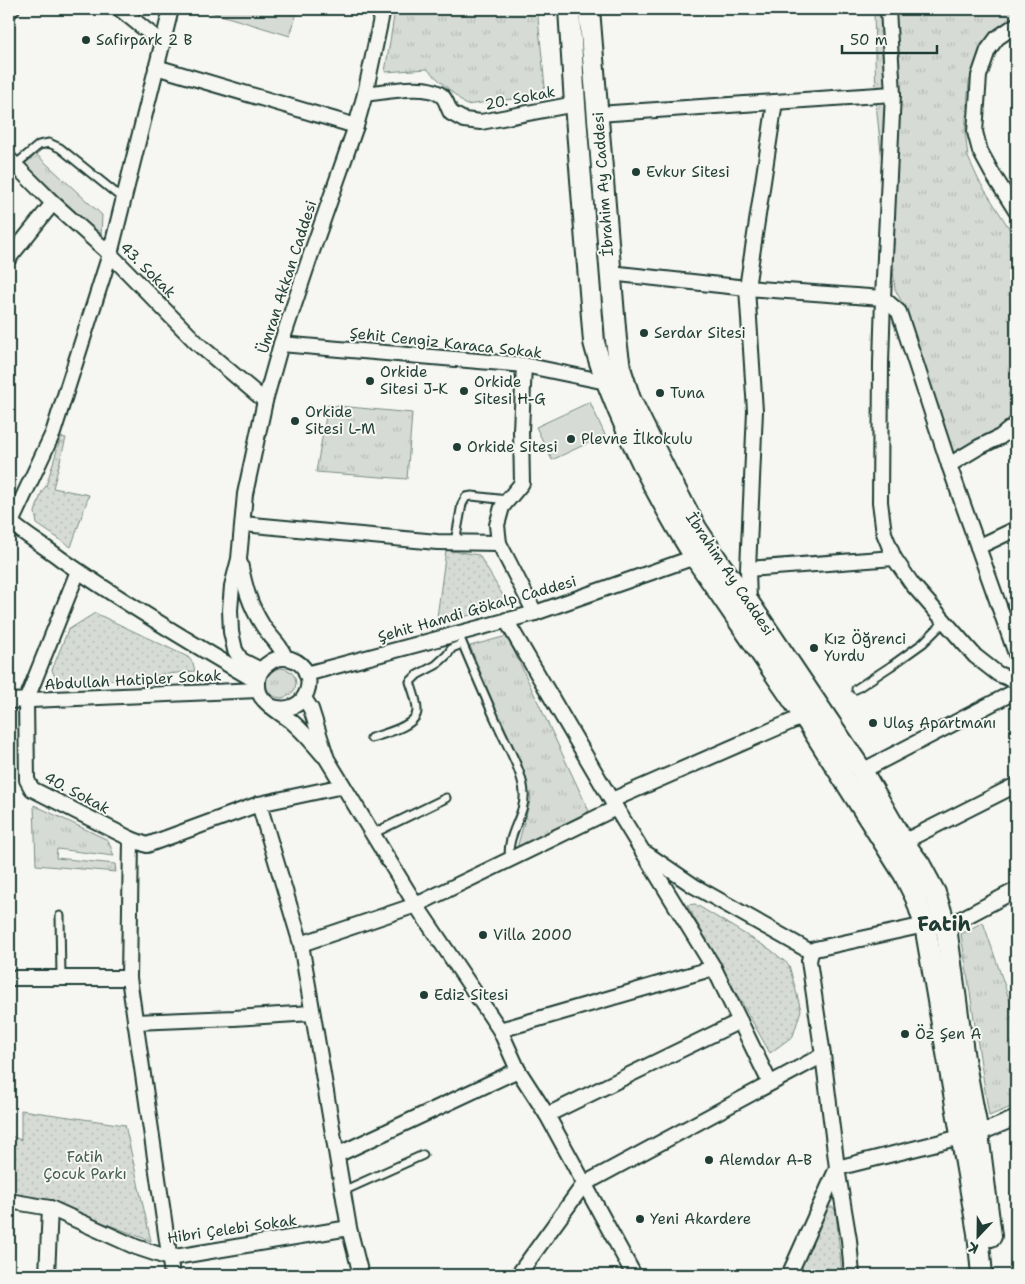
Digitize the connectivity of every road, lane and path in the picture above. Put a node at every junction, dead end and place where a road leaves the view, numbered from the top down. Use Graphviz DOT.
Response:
graph roads {
  1 [pos="12,9"];
  2 [pos="120,9"];
  3 [pos="171,9"];
  4 [pos="383,9"];
  5 [pos="569,9"];
  6 [pos="589,9"];
  7 [pos="888,9"];
  8 [pos="9,12"];
  9 [pos="1016,25"];
  10 [pos="162,43"];
  11 [pos="156,67"];
  12 [pos="365,94"];
  13 [pos="893,94"];
  14 [pos="775,102"];
  15 [pos="575,104"];
  16 [pos="598,114"];
  17 [pos="356,126"];
  18 [pos="12,162"];
  19 [pos="124,199"];
  20 [pos="53,203"];
  21 [pos="1016,211"];
  22 [pos="110,254"];
  23 [pos="9,258"];
  24 [pos="610,273"];
  25 [pos="748,288"];
  26 [pos="883,298"];
  27 [pos="281,344"];
  28 [pos="524,366"];
  29 [pos="606,382"];
  30 [pos="265,401"];
  31 [pos="1016,424"];
  32 [pos="949,465"];
  33 [pos="508,500"];
  34 [pos="9,524"];
  35 [pos="243,524"];
  36 [pos="1016,529"];
  37 [pos="455,542"];
  38 [pos="499,543"];
  39 [pos="978,547"];
  40 [pos="702,553"];
  41 [pos="894,558"];
  42 [pos="239,559"];
  43 [pos="748,569"];
  44 [pos="78,571"];
  45 [pos="749,603"];
  46 [pos="535,613"];
  47 [pos="506,620"];
  48 [pos="945,621"];
  49 [pos="460,638"];
  50 [pos="1016,654"];
  51 [pos="286,658"];
  52 [pos="306,674"];
  53 [pos="259,681"];
  54 [pos="1016,681"];
  55 [pos="856,689"];
  56 [pos="1016,691"];
  57 [pos="304,698"];
  58 [pos="9,701"];
  59 [pos="26,701"];
  60 [pos="270,706"];
  61 [pos="804,716"];
  62 [pos="371,738"];
  63 [pos="327,759"];
  64 [pos="862,771"];
  65 [pos="1016,784"];
  66 [pos="343,786"];
  67 [pos="446,798"];
  68 [pos="260,804"];
  69 [pos="614,804"];
  70 [pos="372,834"];
  71 [pos="131,839"];
  72 [pos="903,842"];
  73 [pos="642,850"];
  74 [pos="510,859"];
  75 [pos="1016,890"];
  76 [pos="416,905"];
  77 [pos="60,916"];
  78 [pos="925,925"];
  79 [pos="946,928"];
  80 [pos="301,944"];
  81 [pos="811,952"];
  82 [pos="714,968"];
  83 [pos="9,978"];
  84 [pos="60,978"];
  85 [pos="129,978"];
  86 [pos="312,1013"];
  87 [pos="740,1021"];
  88 [pos="135,1022"];
  89 [pos="500,1030"];
  90 [pos="823,1055"];
  91 [pos="518,1070"];
  92 [pos="770,1083"];
  93 [pos="547,1115"];
  94 [pos="1016,1118"];
  95 [pos="970,1136"];
  96 [pos="337,1155"];
  97 [pos="423,1155"];
  98 [pos="837,1168"];
  99 [pos="584,1184"];
  100 [pos="343,1191"];
  101 [pos="9,1201"];
  102 [pos="50,1208"];
  103 [pos="349,1228"];
  104 [pos="169,1258"];
  105 [pos="47,1275"];
  106 [pos="172,1275"];
  107 [pos="360,1275"];
  108 [pos="518,1275"];
  109 [pos="634,1275"];
  110 [pos="789,1275"];
  111 [pos="852,1275"];
  112 [pos="982,1275"];
  113 [pos="996,1275"];
  1 -- 8 [label="street"];
  2 -- 10 [label="street"];
  3 -- 10 [label="street"];
  4 -- 12 [label="street, Ümran Akkan Caddesi"];
  5 -- 15 [label="main road, İbrahim Ay Caddesi"];
  6 -- 16 [label="main road, İbrahim Ay Caddesi"];
  7 -- 13 [label="street"];
  9 -- 21 [label="street"];
  10 -- 11 [label="street"];
  11 -- 17 [label="street"];
  11 -- 19 [label="street"];
  12 -- 15 [label="street, 20. Sokak"];
  12 -- 17 [label="street, Ümran Akkan Caddesi"];
  13 -- 14 [label="street"];
  13 -- 26 [label="street"];
  14 -- 16 [label="street"];
  14 -- 25 [label="street"];
  15 -- 29 [label="main road, İbrahim Ay Caddesi"];
  16 -- 24 [label="main road, İbrahim Ay Caddesi"];
  17 -- 27 [label="street, Ümran Akkan Caddesi"];
  18 -- 19 [label="lane"];
  18 -- 20 [label="street, 43. Sokak"];
  19 -- 22 [label="street"];
  20 -- 22 [label="street, 43. Sokak"];
  20 -- 23 [label="street"];
  22 -- 30 [label="street, 43. Sokak"];
  22 -- 34 [label="street"];
  24 -- 25 [label="street"];
  24 -- 40 [label="main road, İbrahim Ay Caddesi"];
  25 -- 26 [label="street"];
  25 -- 43 [label="street"];
  26 -- 32 [label="street"];
  26 -- 41 [label="street"];
  27 -- 28 [label="street, Şehit Cengiz Karaca Sokak"];
  27 -- 30 [label="street, Ümran Akkan Caddesi"];
  28 -- 29 [label="street, Şehit Cengiz Karaca Sokak"];
  28 -- 33 [label="street"];
  29 -- 40 [label="main road, İbrahim Ay Caddesi"];
  30 -- 35 [label="street, Ümran Akkan Caddesi"];
  31 -- 32 [label="street"];
  32 -- 39 [label="street"];
  33 -- 37 [label="lane"];
  33 -- 38 [label="street"];
  34 -- 44 [label="street"];
  35 -- 37 [label="street"];
  35 -- 42 [label="street, Ümran Akkan Caddesi"];
  36 -- 39 [label="street"];
  37 -- 38 [label="street"];
  38 -- 46 [label="street"];
  39 -- 50 [label="street"];
  40 -- 45 [label="main road, İbrahim Ay Caddesi"];
  40 -- 46 [label="street, Şehit Hamdi Gökalp Caddesi"];
  40 -- 61 [label="main road, İbrahim Ay Caddesi"];
  41 -- 43 [label="street"];
  41 -- 48 [label="street"];
  42 -- 51 [label="street"];
  42 -- 53 [label="street"];
  43 -- 45 [label="street"];
  44 -- 53 [label="street"];
  44 -- 59 [label="street"];
  45 -- 64 [label="main road, İbrahim Ay Caddesi"];
  46 -- 47 [label="street, Şehit Hamdi Gökalp Caddesi"];
  47 -- 49 [label="street, Şehit Hamdi Gökalp Caddesi"];
  47 -- 69 [label="street"];
  48 -- 54 [label="street"];
  48 -- 55 [label="lane"];
  49 -- 52 [label="street, Şehit Hamdi Gökalp Caddesi"];
  49 -- 62 [label="lane"];
  49 -- 74 [label="lane"];
  51 -- 52 [label="street"];
  51 -- 53 [label="street"];
  52 -- 57 [label="street"];
  53 -- 59 [label="street, Abdullah Hatipler Sokak"];
  53 -- 60 [label="street"];
  56 -- 64 [label="street"];
  57 -- 60 [label="street"];
  57 -- 63 [label="street"];
  58 -- 59 [label="street, Abdullah Hatipler Sokak"];
  59 -- 71 [label="street, 40. Sokak"];
  60 -- 63 [label="street"];
  61 -- 69 [label="street"];
  61 -- 78 [label="main road, İbrahim Ay Caddesi"];
  63 -- 66 [label="street"];
  64 -- 72 [label="main road, İbrahim Ay Caddesi"];
  65 -- 72 [label="street"];
  66 -- 68 [label="street, 40. Sokak"];
  66 -- 70 [label="street"];
  67 -- 70 [label="lane"];
  68 -- 71 [label="street, 40. Sokak"];
  68 -- 80 [label="street"];
  69 -- 73 [label="street"];
  69 -- 74 [label="street"];
  70 -- 76 [label="street"];
  71 -- 85 [label="street"];
  72 -- 79 [label="main road, İbrahim Ay Caddesi"];
  73 -- 81 [label="street"];
  73 -- 82 [label="street"];
  74 -- 76 [label="street"];
  75 -- 79 [label="street"];
  76 -- 80 [label="street"];
  76 -- 89 [label="street"];
  77 -- 84 [label="lane"];
  78 -- 79 [label="street"];
  78 -- 81 [label="street"];
  78 -- 95 [label="main road, İbrahim Ay Caddesi"];
  79 -- 95 [label="main road, İbrahim Ay Caddesi"];
  80 -- 86 [label="street"];
  81 -- 90 [label="street"];
  82 -- 87 [label="street"];
  82 -- 89 [label="street"];
  83 -- 84 [label="street"];
  84 -- 85 [label="street"];
  85 -- 88 [label="street"];
  86 -- 88 [label="street"];
  86 -- 96 [label="street"];
  87 -- 92 [label="street"];
  87 -- 93 [label="street"];
  88 -- 104 [label="street"];
  89 -- 91 [label="street"];
  90 -- 92 [label="street"];
  90 -- 98 [label="street"];
  91 -- 93 [label="street"];
  91 -- 96 [label="street"];
  92 -- 99 [label="street"];
  93 -- 99 [label="street"];
  94 -- 95 [label="street"];
  95 -- 98 [label="street"];
  95 -- 112 [label="main road"];
  95 -- 113 [label="main road"];
  96 -- 100 [label="street"];
  97 -- 100 [label="lane"];
  98 -- 110 [label="street"];
  98 -- 111 [label="street"];
  99 -- 108 [label="street"];
  99 -- 109 [label="street"];
  100 -- 103 [label="street"];
  101 -- 102 [label="street, Hibri Çelebi Sokak"];
  102 -- 104 [label="street, Hibri Çelebi Sokak"];
  102 -- 105 [label="street"];
  103 -- 104 [label="street, Hibri Çelebi Sokak"];
  103 -- 107 [label="street"];
  104 -- 106 [label="street"];
}
